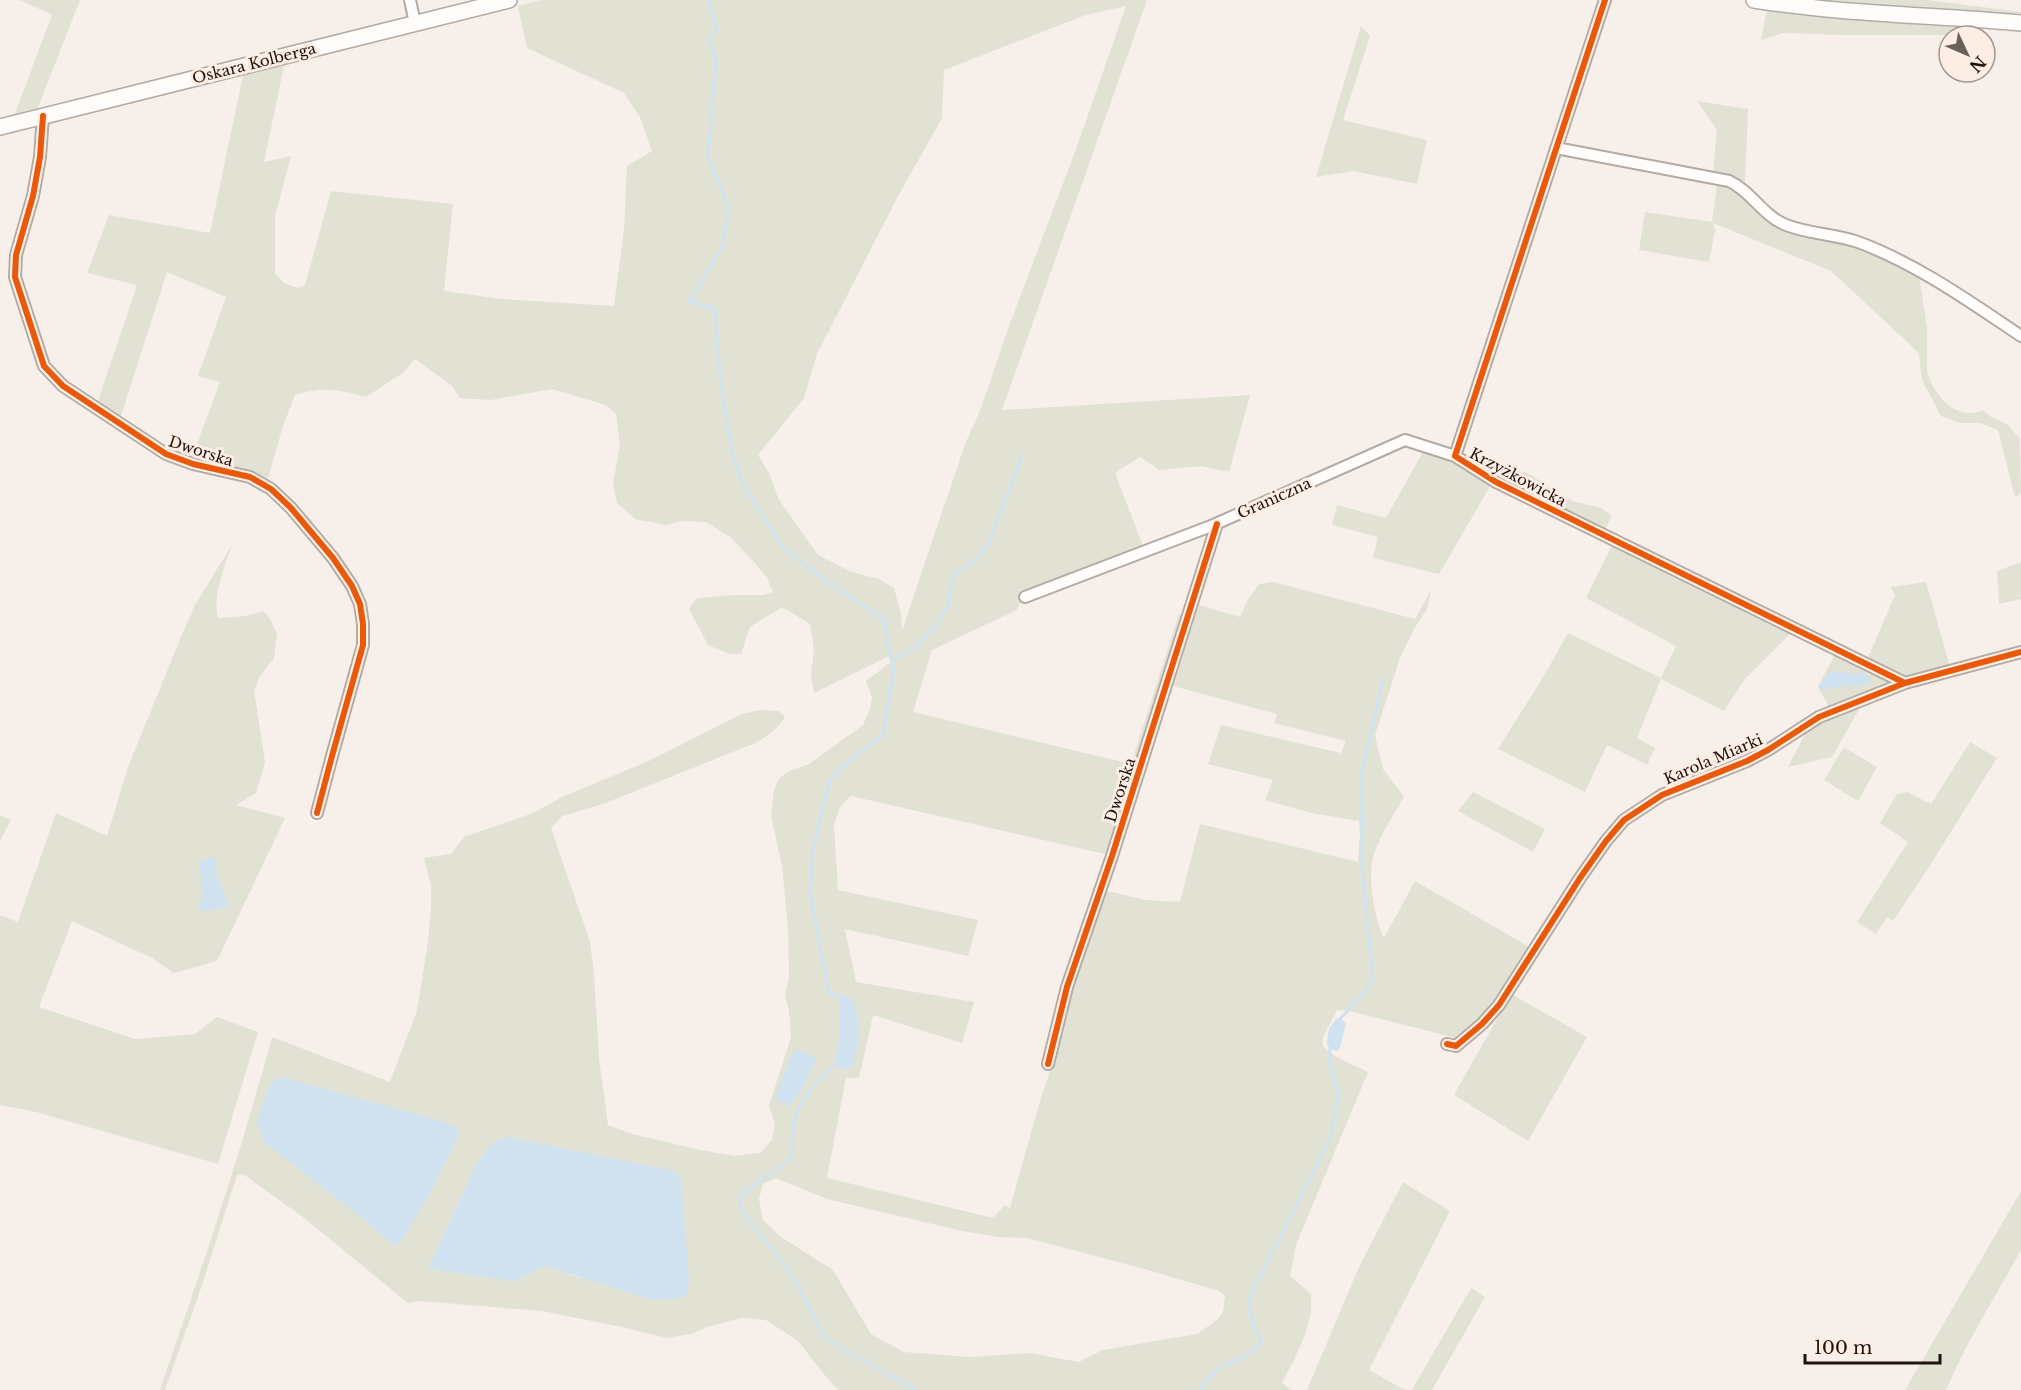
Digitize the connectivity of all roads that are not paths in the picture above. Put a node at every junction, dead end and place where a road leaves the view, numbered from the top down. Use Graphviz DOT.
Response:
graph roads {
  1 [pos="410,0"];
  2 [pos="509,0"];
  3 [pos="1605,0"];
  4 [pos="1754,0"];
  5 [pos="415,23"];
  6 [pos="2021,23"];
  7 [pos="43,116"];
  8 [pos="0,127"];
  9 [pos="1556,148"];
  10 [pos="2021,336"];
  11 [pos="1455,456"];
  12 [pos="1217,524"];
  13 [pos="1025,597"];
  14 [pos="2021,652"];
  15 [pos="1905,683"];
  16 [pos="317,813"];
  17 [pos="1447,1044"];
  18 [pos="1048,1064"];
  1 -- 5 [label="street"];
  2 -- 5 [label="main road, Oskara Kolberga"];
  3 -- 9 [label="street, Krzyżkowicka"];
  4 -- 6 [label="main road"];
  5 -- 7 [label="main road, Oskara Kolberga"];
  7 -- 8 [label="main road, Oskara Kolberga"];
  7 -- 16 [label="street, Dworska"];
  9 -- 10 [label="street"];
  9 -- 11 [label="street, Krzyżkowicka"];
  11 -- 12 [label="street, Graniczna"];
  11 -- 15 [label="street, Krzyżkowicka"];
  12 -- 13 [label="street, Graniczna"];
  12 -- 18 [label="street, Dworska"];
  14 -- 15 [label="street, Karola Miarki"];
  15 -- 17 [label="street, Karola Miarki"];
}
